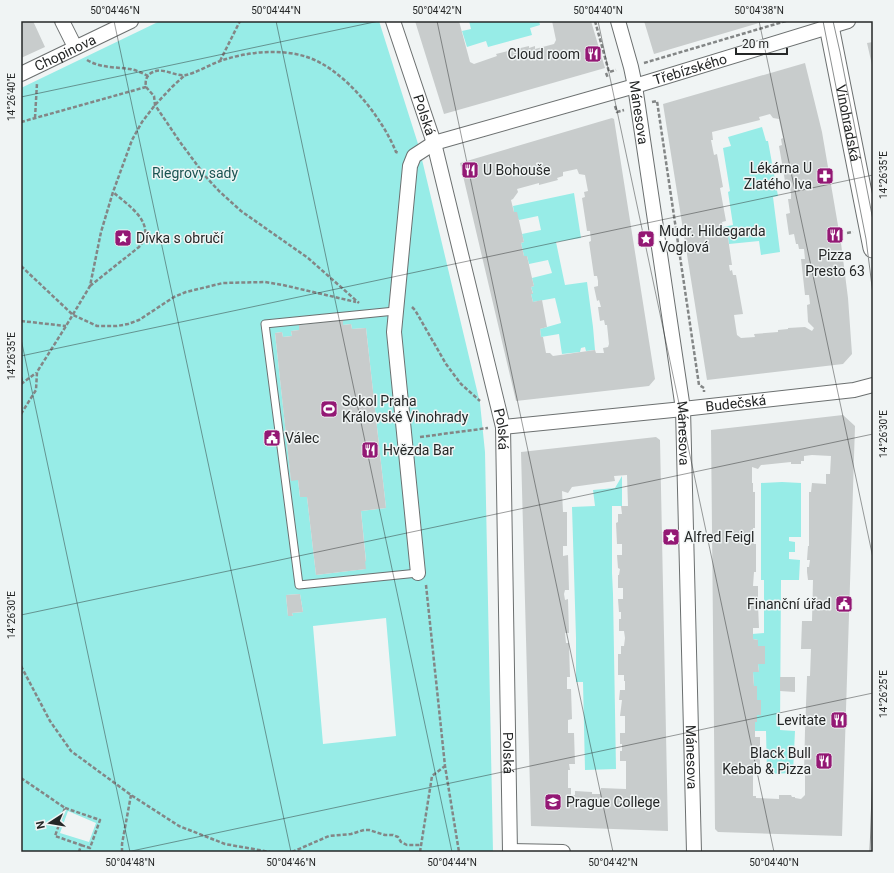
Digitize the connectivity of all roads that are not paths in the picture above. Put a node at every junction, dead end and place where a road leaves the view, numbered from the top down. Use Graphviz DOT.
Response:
graph roads {
  1 [pos="62,21"];
  2 [pos="131,21"];
  3 [pos="393,21"];
  4 [pos="618,21"];
  5 [pos="848,21"];
  6 [pos="829,24"];
  7 [pos="75,47"];
  8 [pos="21,74"];
  9 [pos="635,86"];
  10 [pos="434,143"];
  11 [pos="873,248"];
  12 [pos="395,311"];
  13 [pos="873,385"];
  14 [pos="683,409"];
  15 [pos="503,427"];
  16 [pos="418,573"];
  17 [pos="510,852"];
  18 [pos="563,852"];
  19 [pos="694,852"];
  1 -- 7 [label="street"];
  2 -- 7 [label="street, Chopinova"];
  3 -- 10 [label="street, Polská"];
  4 -- 9 [label="street, Mánesova"];
  5 -- 6 [label="street, Třebízského"];
  6 -- 9 [label="street, Třebízského"];
  6 -- 11 [label="main road, Vinohradská"];
  7 -- 8 [label="street, Chopinova"];
  9 -- 10 [label="street, Třebízského"];
  9 -- 14 [label="street, Mánesova"];
  10 -- 12 [label="street, Třebízského"];
  10 -- 15 [label="street, Polská"];
  12 -- 16 [label="street"];
  12 -- 16 [label="lane"];
  13 -- 14 [label="street, Budečská"];
  14 -- 15 [label="street, Budečská"];
  14 -- 19 [label="street, Mánesova"];
  15 -- 17 [label="street, Polská"];
  17 -- 18 [label="street"];
}
